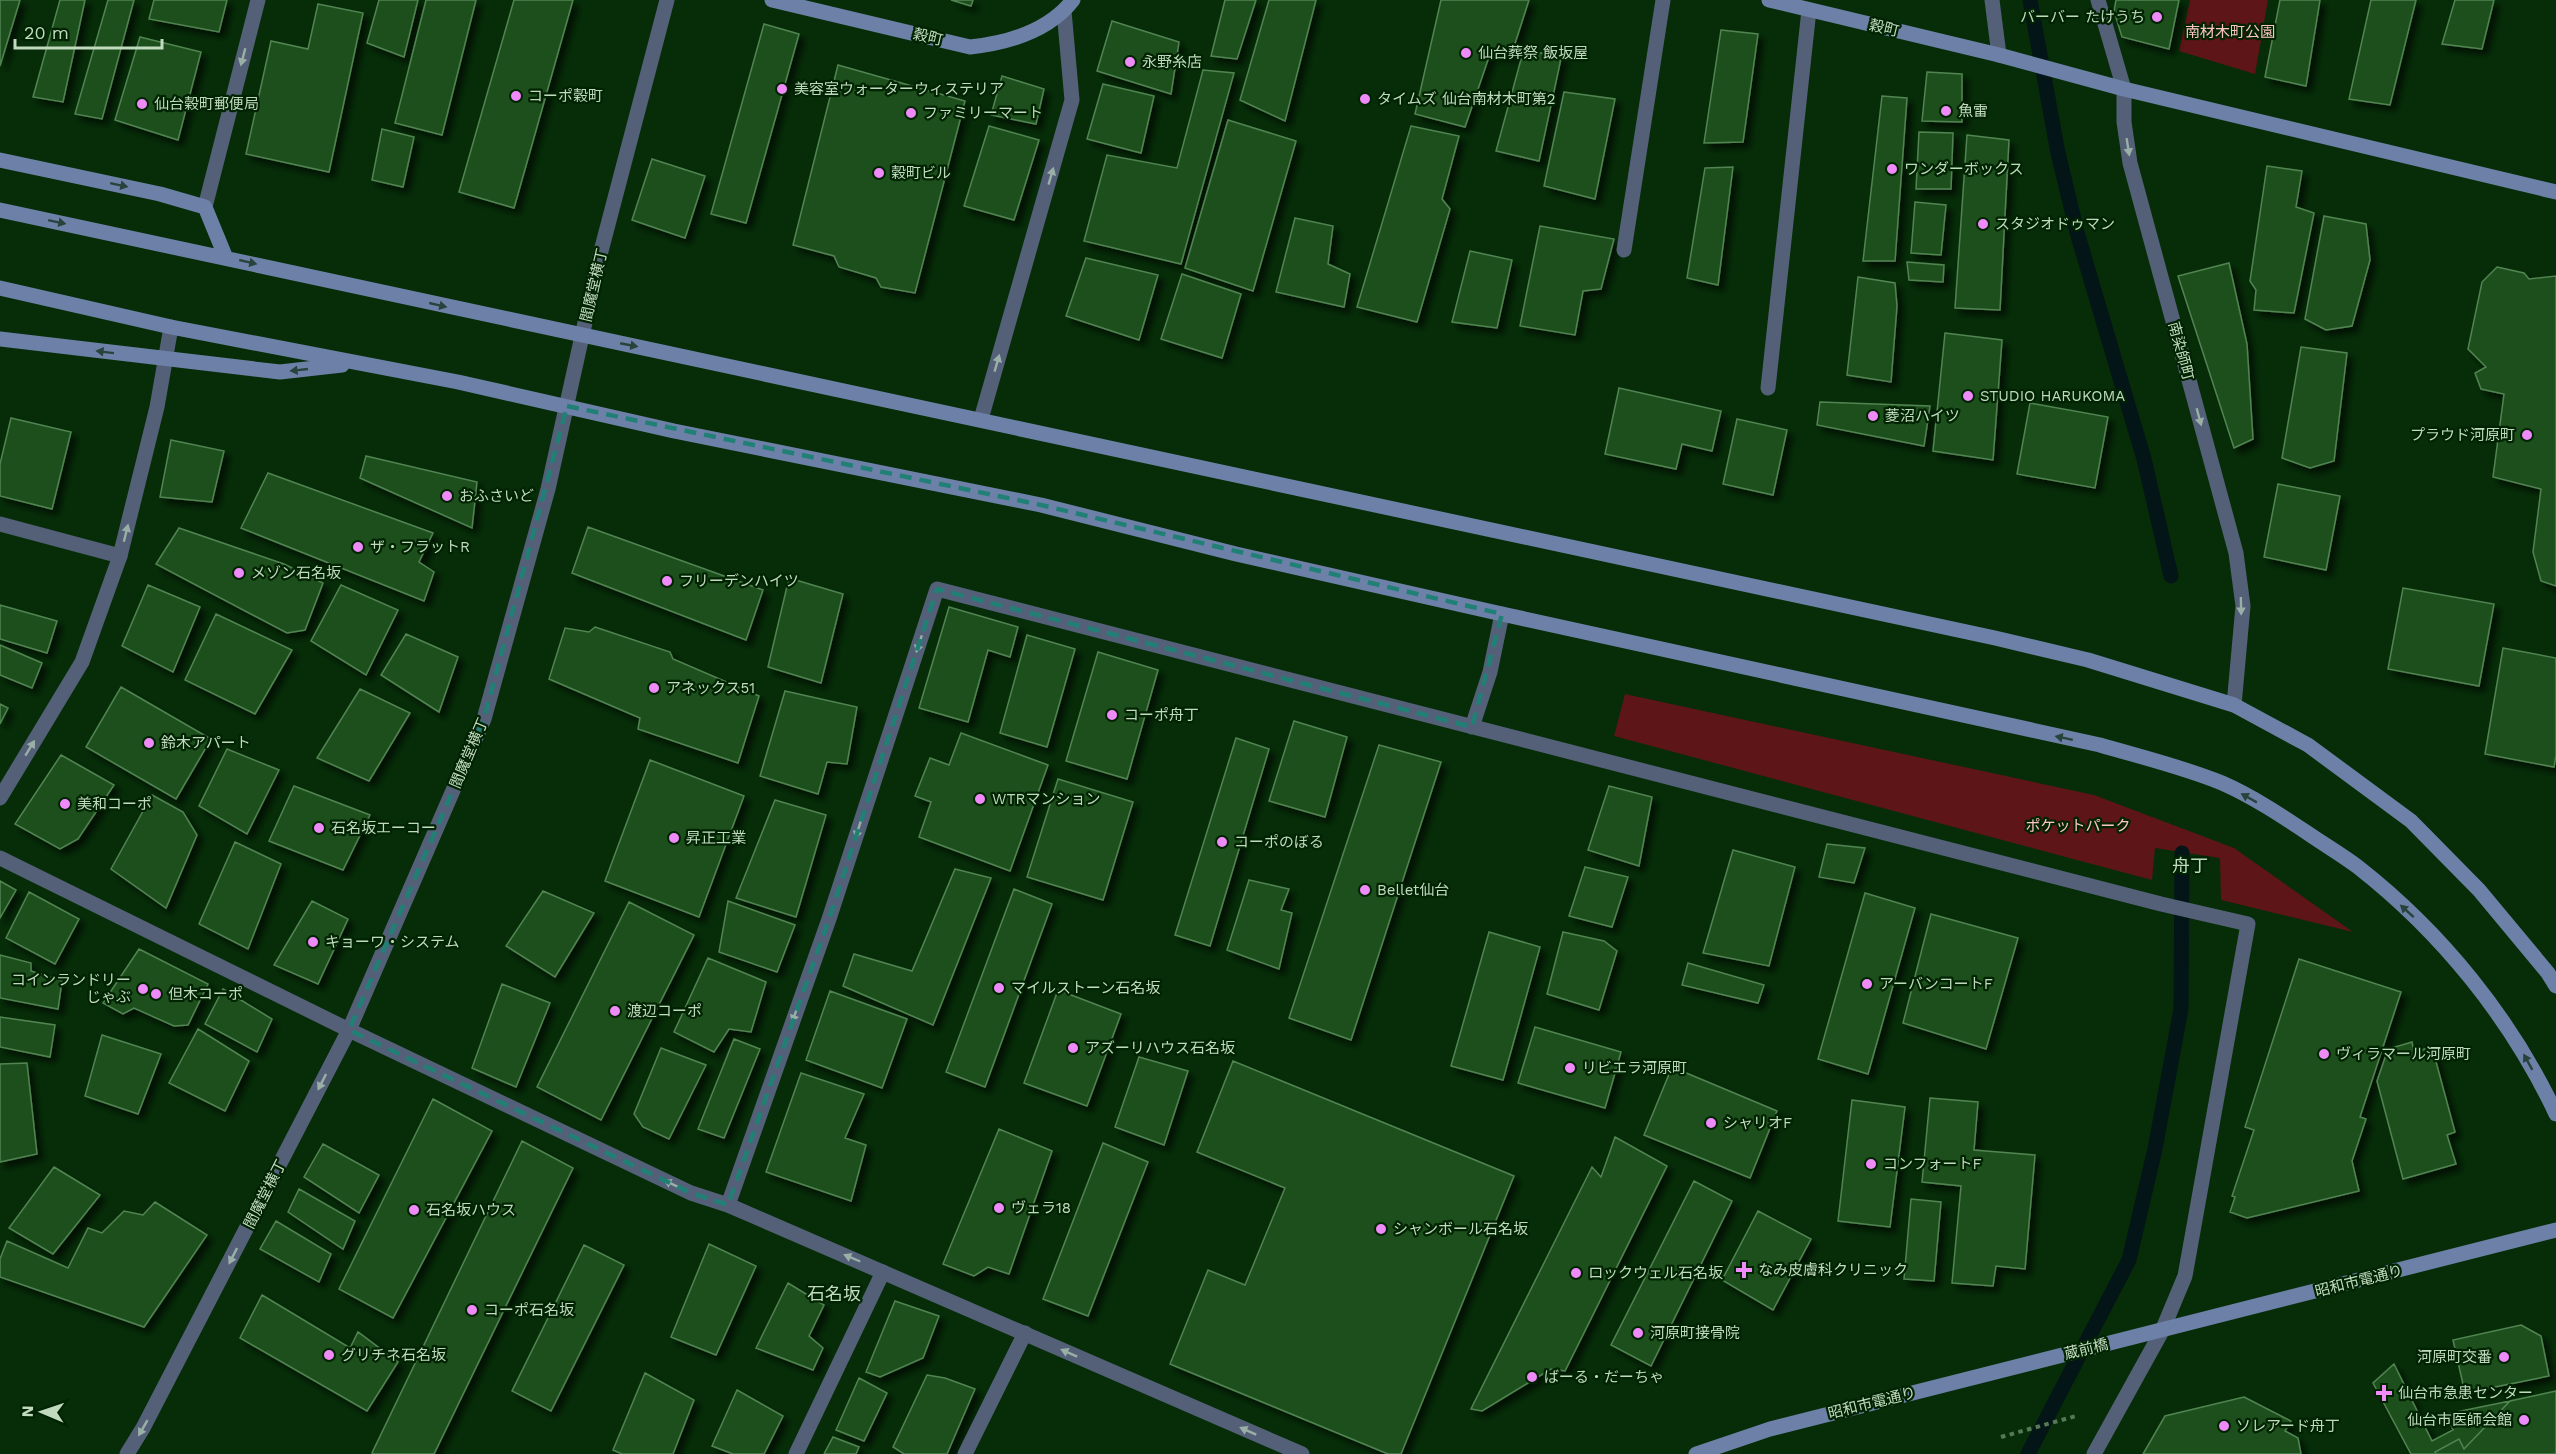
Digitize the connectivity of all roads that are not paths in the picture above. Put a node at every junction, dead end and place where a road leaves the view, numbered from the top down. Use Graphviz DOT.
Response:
graph roads {
  1 [pos="258,0"];
  2 [pos="667,0"];
  3 [pos="772,0"];
  4 [pos="1663,0"];
  5 [pos="1769,0"];
  6 [pos="1992,0"];
  7 [pos="2098,0"];
  8 [pos="810,4"];
  9 [pos="1069,6"];
  10 [pos="1809,10"];
  11 [pos="1999,55"];
  12 [pos="2124,89"];
  13 [pos="0,160"];
  14 [pos="2556,192"];
  15 [pos="205,207"];
  16 [pos="0,210"];
  17 [pos="1624,250"];
  18 [pos="226,258"];
  19 [pos="0,288"];
  20 [pos="171,327"];
  21 [pos="582,335"];
  22 [pos="0,339"];
  23 [pos="165,359"];
  24 [pos="357,363"];
  25 [pos="1768,388"];
  26 [pos="567,406"];
  27 [pos="981,419"];
  28 [pos="0,524"];
  29 [pos="120,556"];
  30 [pos="1502,614"];
  31 [pos="2234,705"];
  32 [pos="1472,727"];
  33 [pos="0,798"];
  34 [pos="0,858"];
  35 [pos="2556,986"];
  36 [pos="349,1030"];
  37 [pos="2556,1114"];
  38 [pos="728,1205"];
  39 [pos="2556,1230"];
  40 [pos="883,1272"];
  41 [pos="2162,1331"];
  42 [pos="1025,1333"];
  43 [pos="2121,1340"];
  44 [pos="2050,1358"];
  45 [pos="127,1454"];
  46 [pos="796,1454"];
  47 [pos="965,1454"];
  48 [pos="1302,1454"];
  49 [pos="1696,1454"];
  50 [pos="2094,1454"];
  1 -- 15 [label="street, one-way"];
  2 -- 21 [label="street, 閻魔堂横丁"];
  3 -- 8 [label="street, 穀町"];
  4 -- 17 [label="street"];
  5 -- 10 [label="street, 穀町"];
  6 -- 11 [label="street"];
  7 -- 12 [label="street, 南染師町"];
  8 -- 9 [label="street, 穀町"];
  27 -- 9 [label="street, one-way"];
  10 -- 11 [label="street, 穀町"];
  10 -- 25 [label="street"];
  11 -- 12 [label="street, 穀町"];
  12 -- 14 [label="street, 穀町"];
  12 -- 31 [label="street, 南染師町, one-way"];
  13 -- 15 [label="street, one-way"];
  15 -- 18 [label="street"];
  16 -- 18 [label="street, one-way"];
  18 -- 21 [label="street, one-way"];
  19 -- 20 [label="street"];
  20 -- 23 [label="street"];
  20 -- 24 [label="street"];
  21 -- 26 [label="street, 閻魔堂横丁"];
  21 -- 27 [label="street, one-way"];
  23 -- 22 [label="street, one-way"];
  24 -- 23 [label="street, one-way"];
  29 -- 23 [label="street, one-way"];
  24 -- 26 [label="street"];
  26 -- 30 [label="street"];
  26 -- 36 [label="street, 閻魔堂横丁"];
  27 -- 31 [label="street"];
  28 -- 29 [label="street"];
  33 -- 29 [label="street, one-way"];
  30 -- 32 [label="street"];
  37 -- 30 [label="street, one-way"];
  31 -- 35 [label="street"];
  32 -- 38 [label="street, one-way"];
  32 -- 41 [label="street"];
  34 -- 36 [label="street"];
  38 -- 36 [label="street, one-way"];
  36 -- 45 [label="street, 閻魔堂横丁, one-way"];
  40 -- 38 [label="street, one-way"];
  39 -- 41 [label="street, 昭和市電通り"];
  40 -- 42 [label="street"];
  40 -- 46 [label="street"];
  41 -- 43 [label="street, 昭和市電通り"];
  41 -- 50 [label="street"];
  42 -- 47 [label="street"];
  48 -- 42 [label="street, one-way"];
  43 -- 44 [label="street, 蔵前橋"];
  44 -- 49 [label="street, 昭和市電通り"];
}
